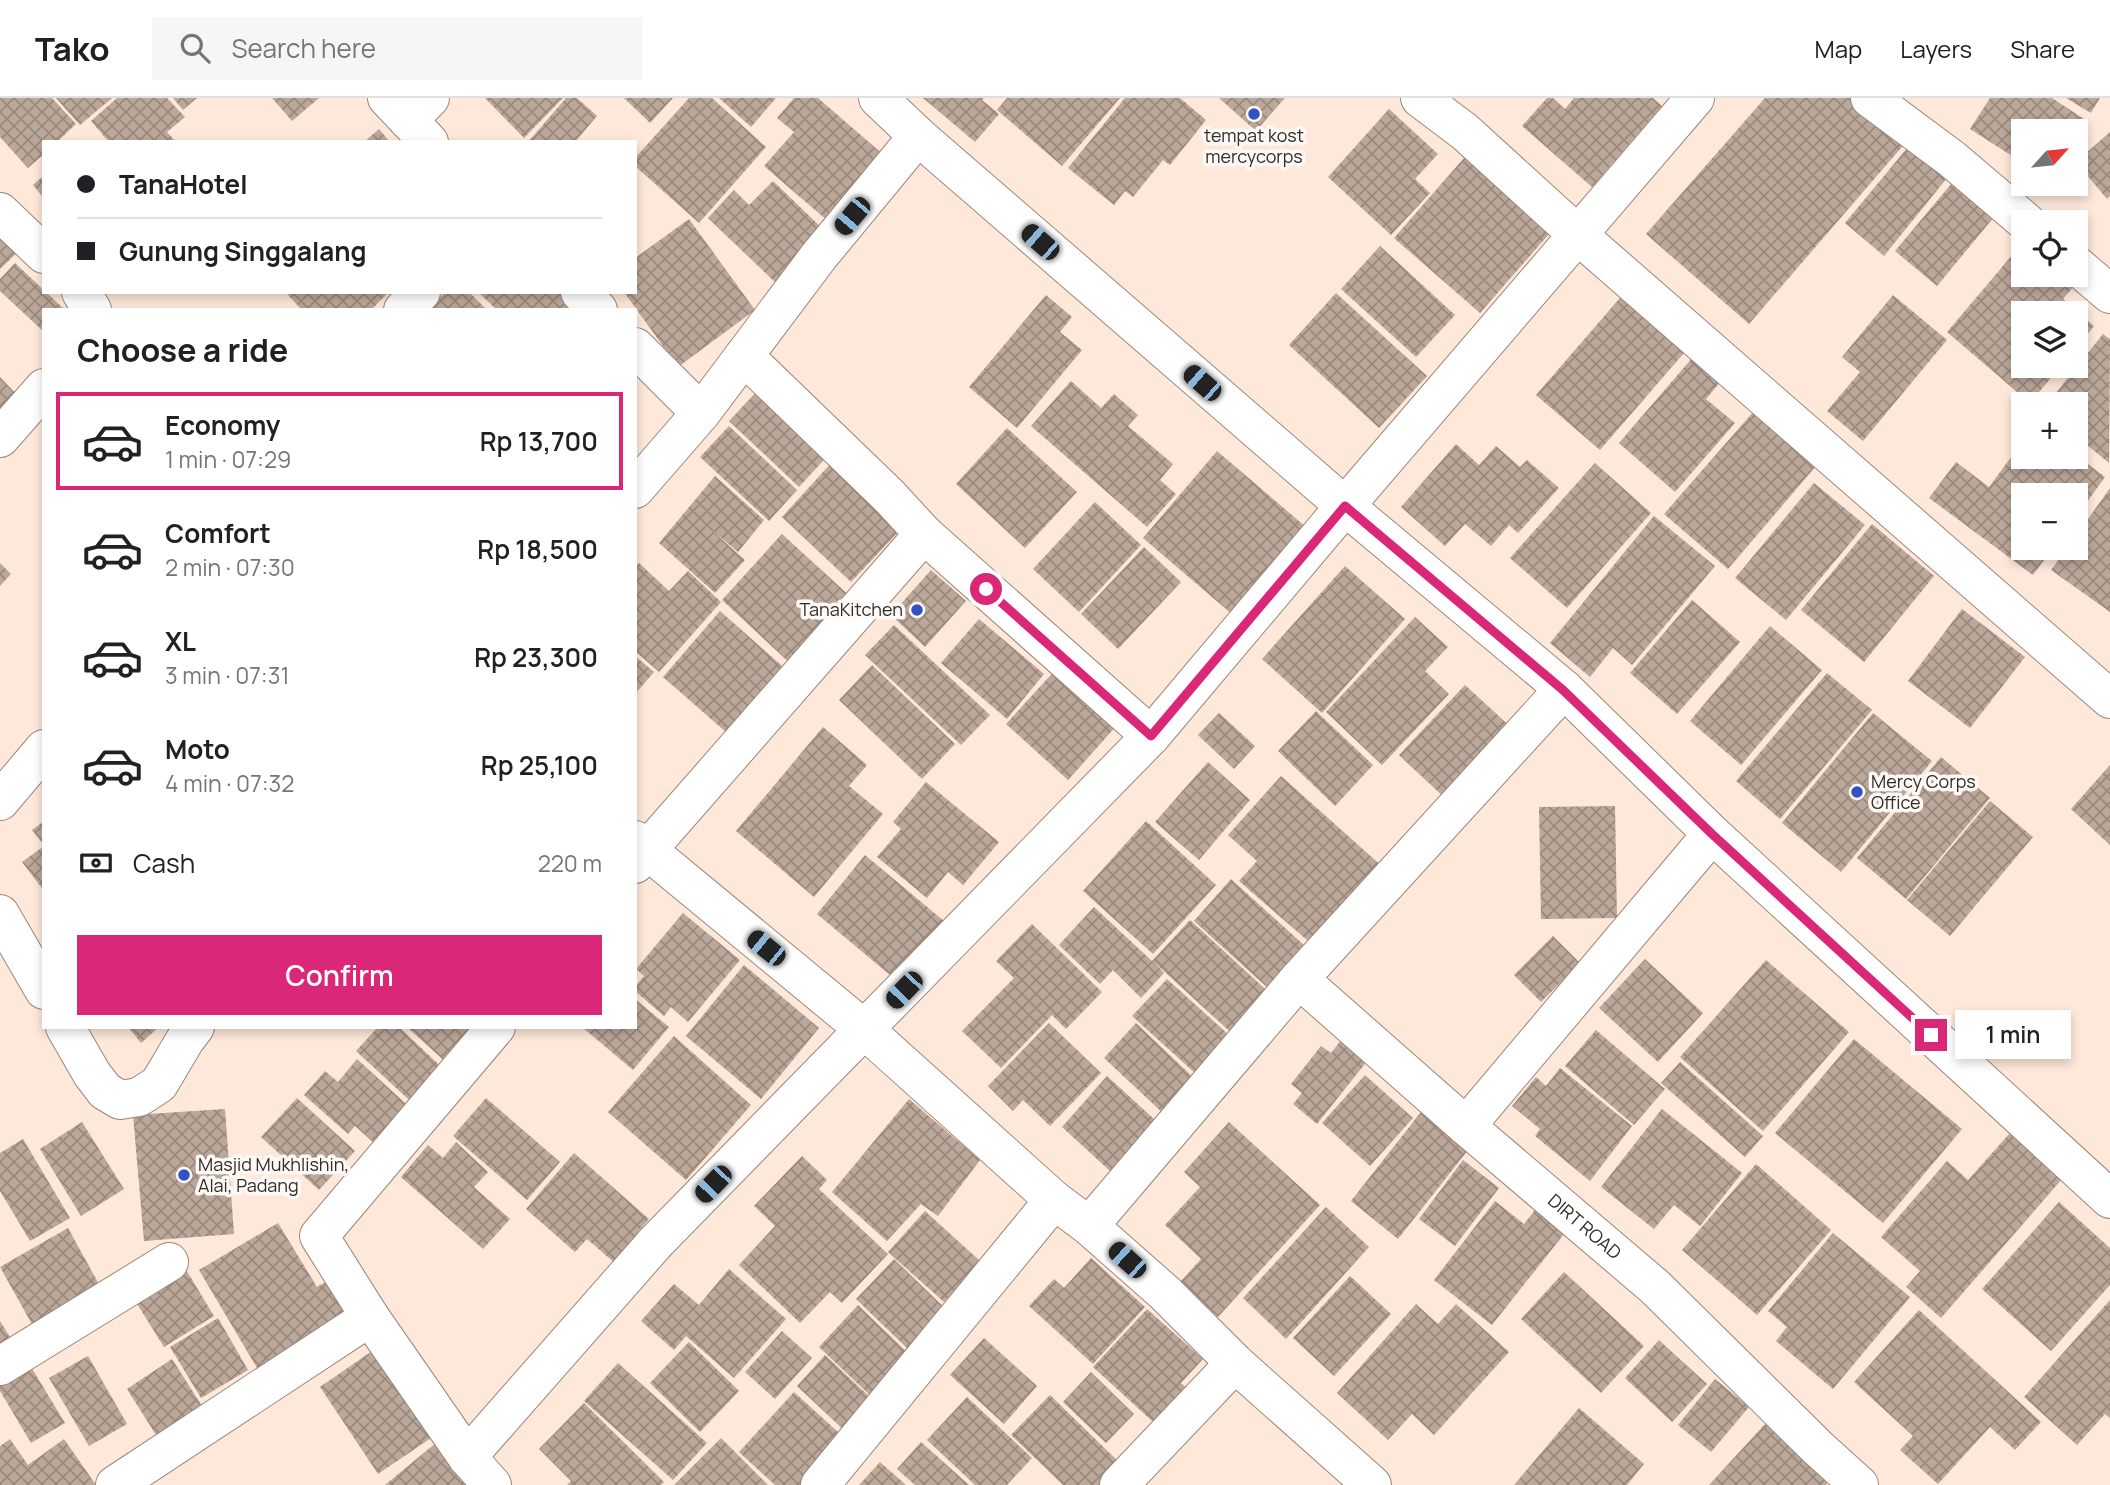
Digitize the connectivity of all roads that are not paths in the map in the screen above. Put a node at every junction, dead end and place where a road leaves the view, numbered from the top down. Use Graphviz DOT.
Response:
graph roads {
  1 [pos="878,98"];
  2 [pos="1420,98"];
  3 [pos="1695,98"];
  4 [pos="1870,98"];
  5 [pos="918,136"];
  6 [pos="2012,210"];
  7 [pos="0,212"];
  8 [pos="1578,235"];
  9 [pos="42,252"];
  10 [pos="2088,275"];
  11 [pos="419,294"];
  12 [pos="582,294"];
  13 [pos="2110,294"];
  14 [pos="405,308"];
  15 [pos="596,308"];
  16 [pos="637,349"];
  17 [pos="744,356"];
  18 [pos="42,390"];
  19 [pos="701,413"];
  20 [pos="0,438"];
  21 [pos="637,487"];
  22 [pos="1345,506"];
  23 [pos="924,534"];
  24 [pos="1563,690"];
  25 [pos="2110,699"];
  26 [pos="1151,736"];
  27 [pos="42,751"];
  28 [pos="0,801"];
  29 [pos="1712,834"];
  30 [pos="639,852"];
  31 [pos="0,914"];
  32 [pos="1299,979"];
  33 [pos="42,987"];
  34 [pos="66,1029"];
  35 [pos="494,1029"];
  36 [pos="865,1030"];
  37 [pos="190,1033"];
  38 [pos="1466,1126"];
  39 [pos="2110,1199"];
  40 [pos="1054,1200"];
  41 [pos="1089,1226"];
  42 [pos="169,1262"];
  43 [pos="370,1317"];
  44 [pos="1235,1363"];
  45 [pos="0,1366"];
  46 [pos="467,1457"];
  47 [pos="114,1485"];
  48 [pos="492,1485"];
  49 [pos="820,1485"];
  50 [pos="1119,1485"];
  51 [pos="1372,1485"];
  52 [pos="1859,1485"];
  1 -- 5 [label="street"];
  2 -- 8 [label="street"];
  3 -- 8 [label="street"];
  4 -- 6 [label="street"];
  5 -- 17 [label="street"];
  5 -- 22 [label="street"];
  7 -- 9 [label="street"];
  8 -- 22 [label="street"];
  8 -- 25 [label="street"];
  10 -- 13 [label="street"];
  11 -- 14 [label="street"];
  12 -- 15 [label="street"];
  16 -- 19 [label="street"];
  17 -- 19 [label="street"];
  17 -- 23 [label="street"];
  18 -- 20 [label="street"];
  19 -- 21 [label="street"];
  22 -- 24 [label="street"];
  22 -- 26 [label="street"];
  23 -- 26 [label="street"];
  23 -- 30 [label="street"];
  24 -- 29 [label="street"];
  24 -- 32 [label="street"];
  26 -- 36 [label="street"];
  27 -- 28 [label="street"];
  29 -- 38 [label="street"];
  29 -- 39 [label="street"];
  30 -- 36 [label="street"];
  31 -- 33 [label="street"];
  32 -- 38 [label="street, DIRT ROAD"];
  32 -- 41 [label="street"];
  34 -- 37 [label="street"];
  35 -- 43 [label="street"];
  36 -- 40 [label="street"];
  36 -- 46 [label="street"];
  38 -- 52 [label="street, DIRT ROAD"];
  40 -- 41 [label="street"];
  40 -- 49 [label="street"];
  41 -- 44 [label="street"];
  42 -- 45 [label="street"];
  43 -- 46 [label="street"];
  43 -- 47 [label="street"];
  44 -- 50 [label="street"];
  44 -- 51 [label="street"];
  46 -- 48 [label="street"];
}
